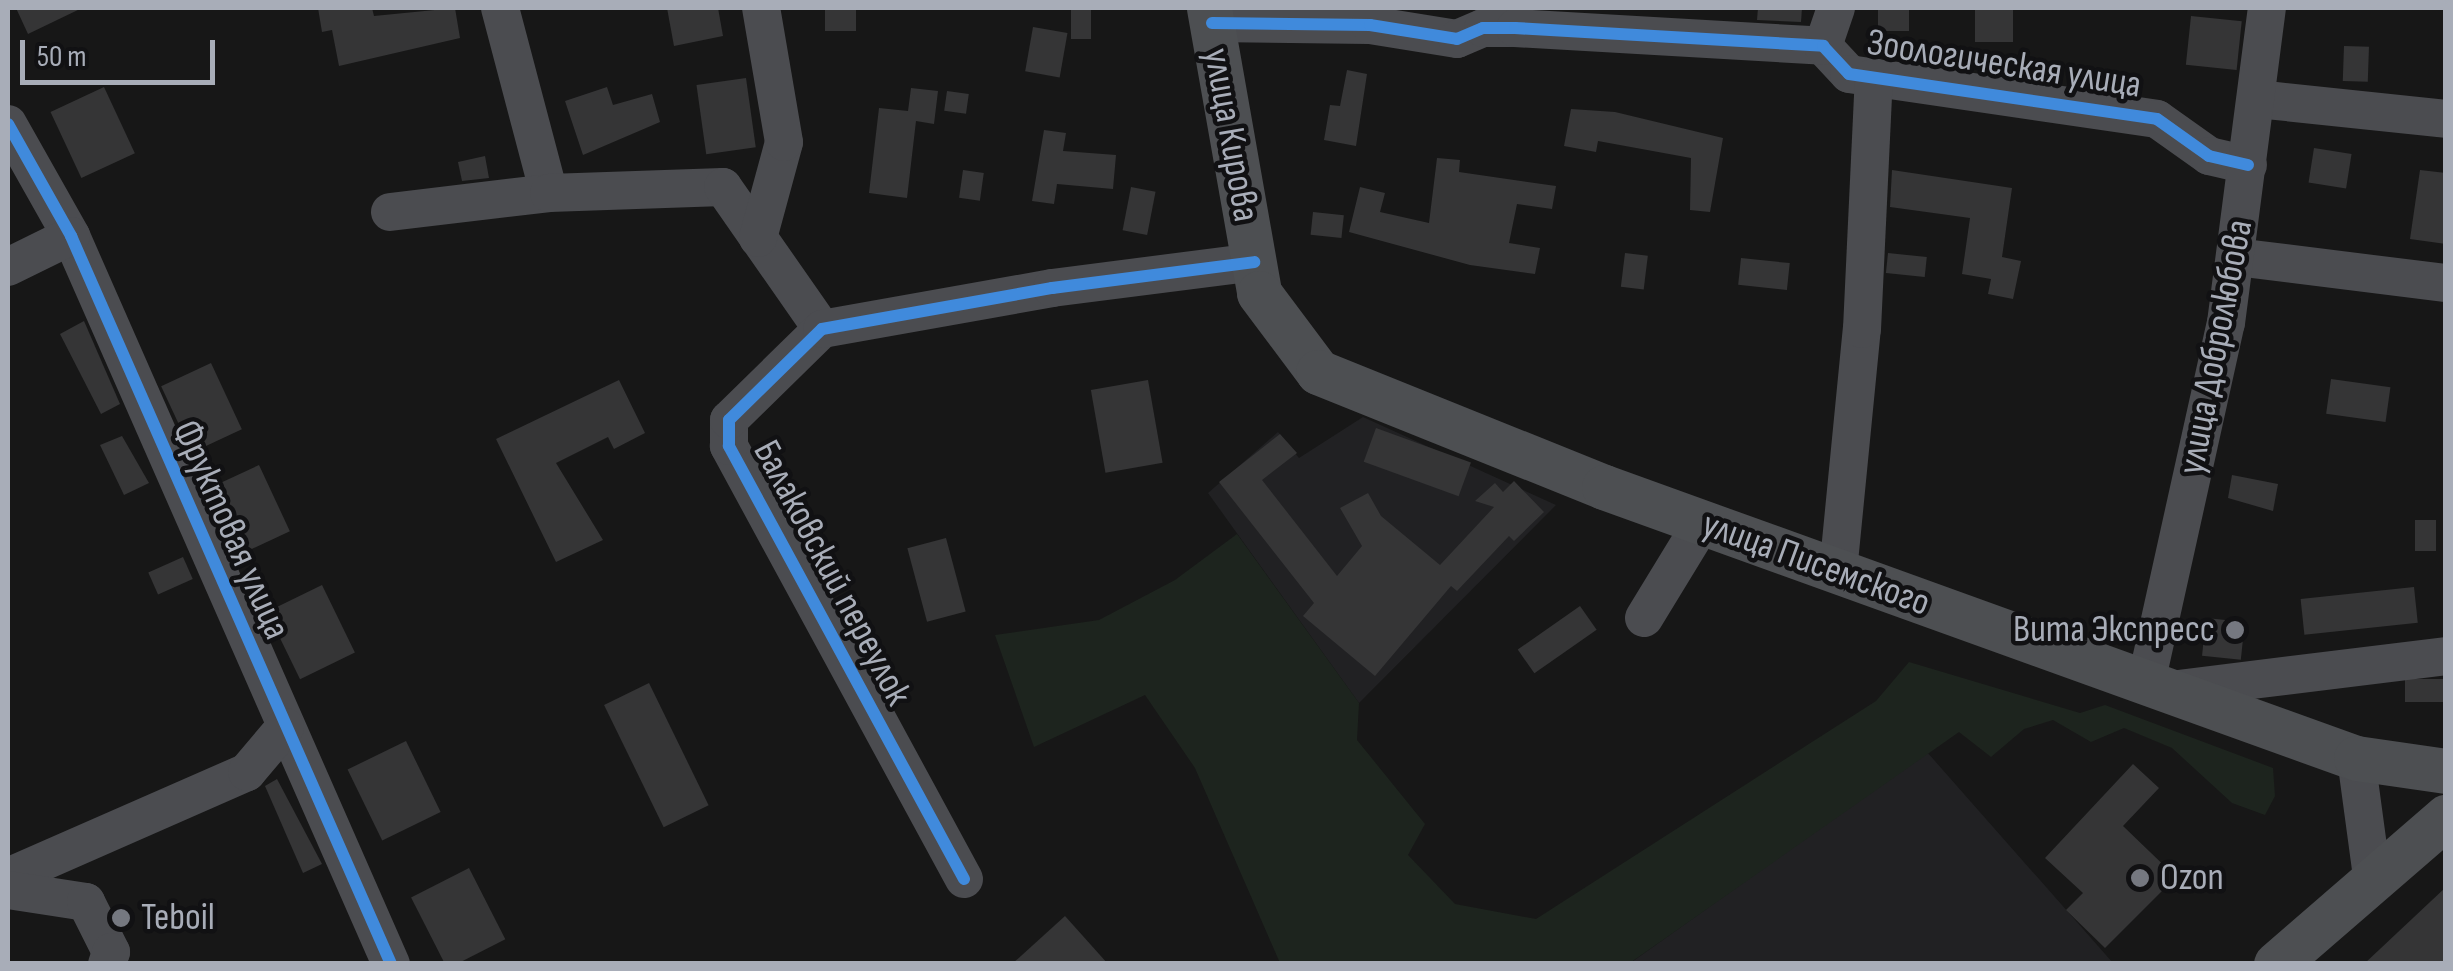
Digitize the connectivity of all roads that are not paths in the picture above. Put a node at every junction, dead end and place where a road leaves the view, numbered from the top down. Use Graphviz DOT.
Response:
graph roads {
  1 [pos="500,8"];
  2 [pos="762,8"];
  3 [pos="1836,8"];
  4 [pos="2267,8"];
  5 [pos="1210,15"];
  6 [pos="1822,46"];
  7 [pos="1874,77"];
  8 [pos="2257,99"];
  9 [pos="2446,119"];
  10 [pos="8,124"];
  11 [pos="2248,165"];
  12 [pos="549,193"];
  13 [pos="390,212"];
  14 [pos="70,236"];
  15 [pos="758,238"];
  16 [pos="2236,257"];
  17 [pos="1254,262"];
  18 [pos="8,267"];
  19 [pos="2446,283"];
  20 [pos="822,330"];
  21 [pos="1702,523"];
  22 [pos="1838,572"];
  23 [pos="1644,618"];
  24 [pos="2446,656"];
  25 [pos="2157,687"];
  26 [pos="285,727"];
  27 [pos="2356,758"];
  28 [pos="2446,771"];
  29 [pos="2446,816"];
  30 [pos="2372,876"];
  31 [pos="8,877"];
  32 [pos="964,880"];
  33 [pos="8,890"];
  34 [pos="107,964"];
  35 [pos="392,964"];
  36 [pos="2276,964"];
  1 -- 12 [label="street"];
  2 -- 15 [label="street"];
  3 -- 6 [label="street"];
  4 -- 8 [label="street, улица Добролюбова"];
  5 -- 6 [label="street, Зоологическая улица"];
  5 -- 17 [label="main road, улица Кирова"];
  6 -- 7 [label="street, Зоологическая улица"];
  7 -- 11 [label="street, Зоологическая улица"];
  7 -- 22 [label="street"];
  8 -- 9 [label="street"];
  8 -- 11 [label="street, улица Добролюбова"];
  10 -- 14 [label="street, Фруктовая улица"];
  11 -- 16 [label="street, улица Добролюбова"];
  12 -- 13 [label="street"];
  12 -- 15 [label="street"];
  14 -- 18 [label="street"];
  14 -- 26 [label="street, Фруктовая улица"];
  15 -- 20 [label="street"];
  16 -- 19 [label="street"];
  16 -- 25 [label="street, улица Добролюбова"];
  17 -- 20 [label="street"];
  17 -- 21 [label="main road, улица Писемского"];
  20 -- 32 [label="street, Балаковский переулок"];
  21 -- 22 [label="main road, улица Писемского"];
  21 -- 23 [label="street"];
  22 -- 25 [label="main road, улица Писемского"];
  24 -- 25 [label="street"];
  25 -- 27 [label="main road, улица Писемского"];
  26 -- 31 [label="street"];
  26 -- 35 [label="street, Фруктовая улица"];
  27 -- 28 [label="main road, улица Писемского"];
  27 -- 30 [label="street"];
  29 -- 30 [label="main road"];
  30 -- 36 [label="main road"];
  33 -- 34 [label="street"];
}
